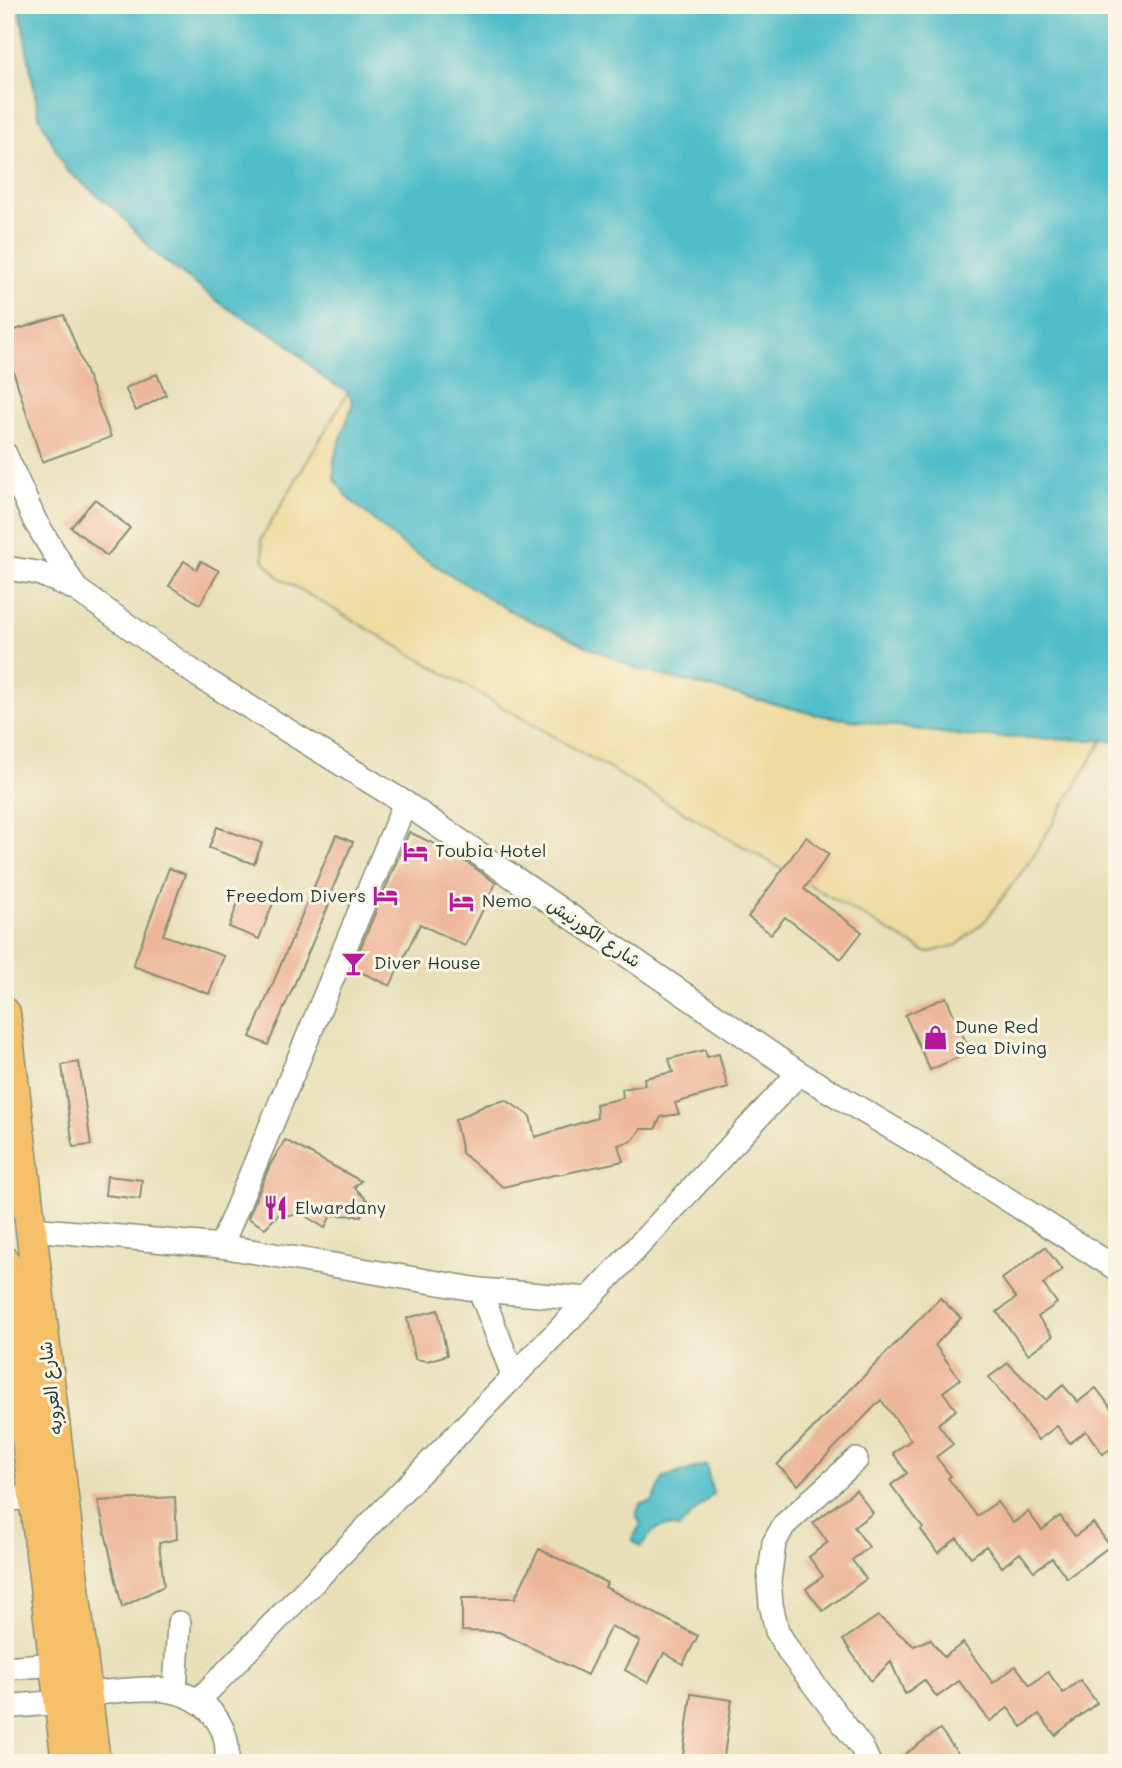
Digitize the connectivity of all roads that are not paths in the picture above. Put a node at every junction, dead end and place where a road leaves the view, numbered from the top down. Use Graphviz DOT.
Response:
graph roads {
  1 [pos="5,454"];
  2 [pos="5,568"];
  3 [pos="76,589"];
  4 [pos="405,803"];
  5 [pos="6,1019"];
  6 [pos="799,1073"];
  7 [pos="32,1229"];
  8 [pos="220,1246"];
  9 [pos="5,1262"];
  10 [pos="1117,1269"];
  11 [pos="480,1290"];
  12 [pos="589,1299"];
  13 [pos="513,1376"];
  14 [pos="856,1460"];
  15 [pos="20,1498"];
  16 [pos="179,1623"];
  17 [pos="55,1664"];
  18 [pos="5,1668"];
  19 [pos="175,1691"];
  20 [pos="73,1698"];
  21 [pos="198,1701"];
  22 [pos="5,1707"];
  23 [pos="67,1763"];
  24 [pos="95,1763"];
  25 [pos="226,1763"];
  26 [pos="869,1763"];
  1 -- 3 [label="street, شارع الكورنيش"];
  2 -- 3 [label="street, شارع الكورنيش"];
  3 -- 4 [label="street, شارع الكورنيش"];
  4 -- 6 [label="street, شارع الكورنيش"];
  4 -- 8 [label="street"];
  5 -- 7 [label="main road, شارع العروبه"];
  6 -- 10 [label="street, شارع الكورنيش"];
  6 -- 12 [label="street"];
  7 -- 8 [label="street"];
  7 -- 20 [label="main road, شارع العروبه"];
  8 -- 11 [label="street"];
  9 -- 15 [label="main road, شارع العروبه"];
  11 -- 12 [label="street"];
  11 -- 13 [label="street"];
  12 -- 13 [label="street"];
  13 -- 21 [label="street"];
  14 -- 26 [label="street"];
  15 -- 17 [label="main road, شارع العروبه"];
  16 -- 19 [label="street"];
  17 -- 18 [label="street"];
  17 -- 20 [label="main road, شارع العروبه"];
  19 -- 20 [label="street"];
  19 -- 21 [label="street"];
  20 -- 22 [label="street"];
  20 -- 23 [label="main road, شارع العروبه"];
  20 -- 24 [label="main road, شارع العروبه"];
  21 -- 25 [label="street"];
}
